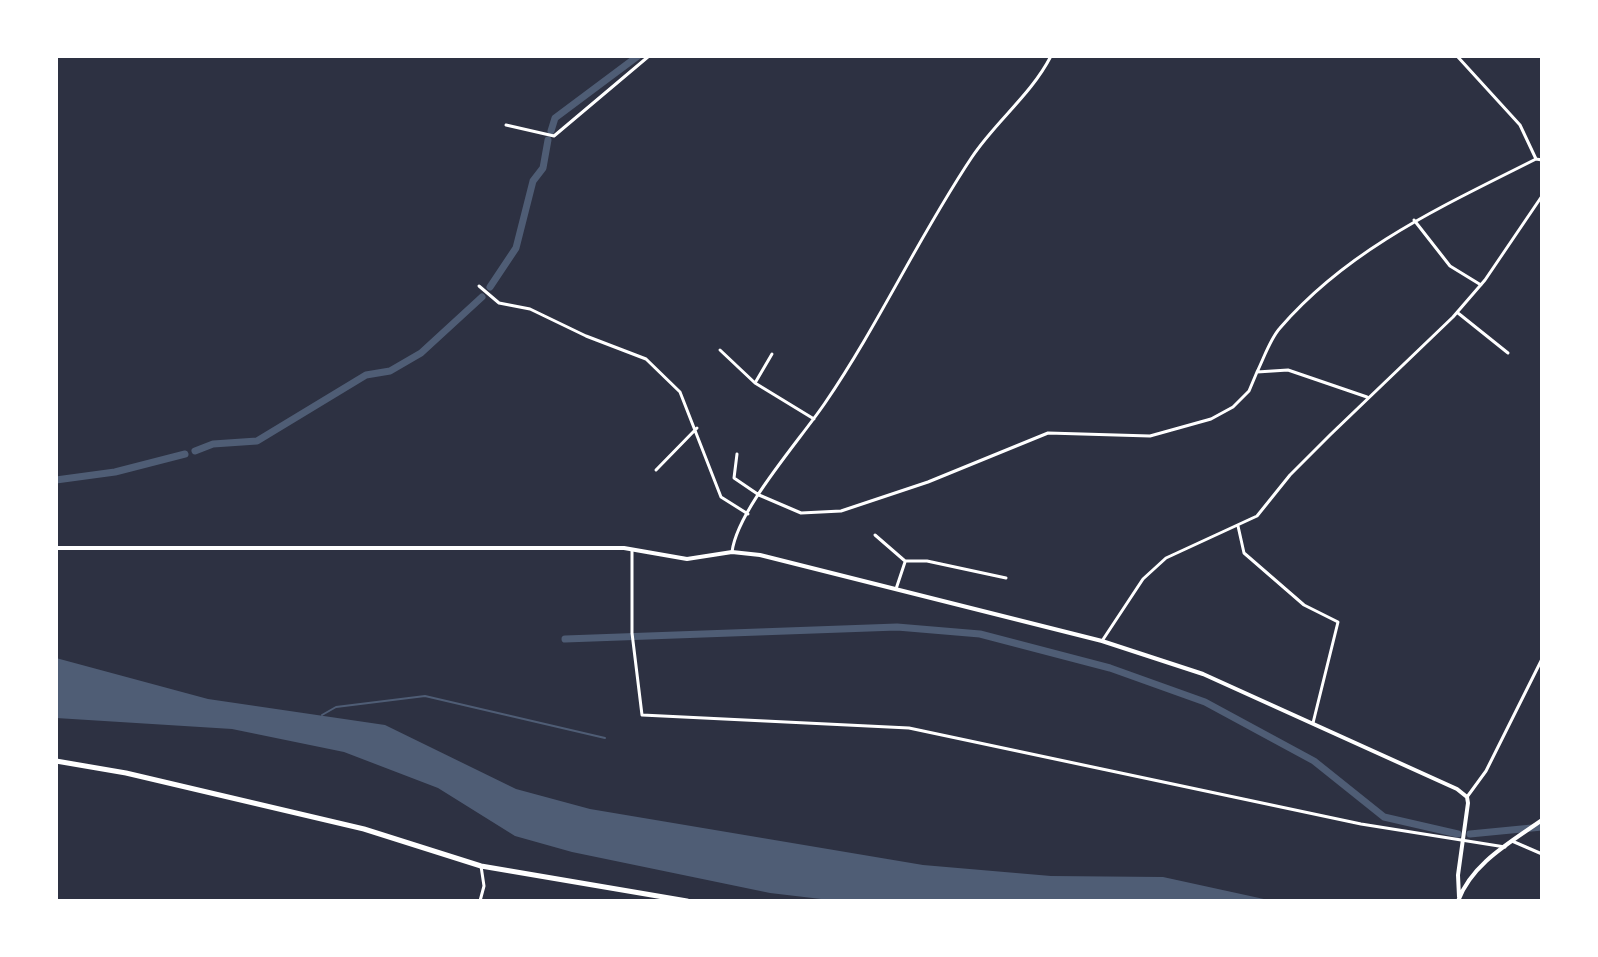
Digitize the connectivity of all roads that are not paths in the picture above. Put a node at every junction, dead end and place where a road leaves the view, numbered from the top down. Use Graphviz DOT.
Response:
graph roads {
  1 [pos="649,56"];
  2 [pos="1051,56"];
  3 [pos="1457,56"];
  4 [pos="506,125"];
  5 [pos="1536,159"];
  6 [pos="1542,160"];
  7 [pos="1542,196"];
  8 [pos="1414,220"];
  9 [pos="1481,285"];
  10 [pos="479,286"];
  11 [pos="1457,313"];
  12 [pos="720,350"];
  13 [pos="1508,353"];
  14 [pos="772,354"];
  15 [pos="1257,372"];
  16 [pos="755,383"];
  17 [pos="1367,397"];
  18 [pos="814,419"];
  19 [pos="697,428"];
  20 [pos="737,454"];
  21 [pos="656,470"];
  22 [pos="759,495"];
  23 [pos="748,514"];
  24 [pos="1238,526"];
  25 [pos="875,535"];
  26 [pos="56,548"];
  27 [pos="632,548"];
  28 [pos="732,552"];
  29 [pos="905,561"];
  30 [pos="1006,578"];
  31 [pos="896,589"];
  32 [pos="1102,641"];
  33 [pos="1542,659"];
  34 [pos="1313,725"];
  35 [pos="56,761"];
  36 [pos="1467,797"];
  37 [pos="1541,821"];
  38 [pos="1512,841"];
  39 [pos="1463,842"];
  40 [pos="1505,847"];
  41 [pos="1542,854"];
  42 [pos="481,866"];
  43 [pos="1459,899"];
  44 [pos="480,901"];
  45 [pos="687,901"];
  1 -- 4 [label="street"];
  2 -- 18 [label="street"];
  3 -- 5 [label="street"];
  5 -- 6 [label="street"];
  5 -- 8 [label="street"];
  7 -- 9 [label="street"];
  8 -- 9 [label="street"];
  8 -- 15 [label="street"];
  9 -- 11 [label="street"];
  10 -- 19 [label="street"];
  11 -- 13 [label="street"];
  11 -- 17 [label="street"];
  12 -- 16 [label="street"];
  14 -- 16 [label="street"];
  15 -- 17 [label="street"];
  15 -- 22 [label="street"];
  16 -- 18 [label="street"];
  17 -- 24 [label="street"];
  18 -- 22 [label="street"];
  19 -- 21 [label="street"];
  19 -- 23 [label="street"];
  20 -- 22 [label="street"];
  22 -- 23 [label="street"];
  23 -- 28 [label="street"];
  24 -- 32 [label="street"];
  24 -- 34 [label="street"];
  25 -- 29 [label="street"];
  26 -- 27 [label="street"];
  27 -- 28 [label="street"];
  27 -- 39 [label="street"];
  28 -- 31 [label="street"];
  29 -- 30 [label="street"];
  29 -- 31 [label="street"];
  31 -- 32 [label="street"];
  32 -- 34 [label="street"];
  33 -- 36 [label="street"];
  34 -- 36 [label="street"];
  35 -- 42 [label="main road"];
  36 -- 39 [label="street"];
  37 -- 38 [label="street"];
  38 -- 40 [label="street"];
  38 -- 41 [label="street"];
  39 -- 40 [label="street"];
  39 -- 43 [label="street"];
  40 -- 43 [label="street"];
  42 -- 44 [label="street"];
  42 -- 45 [label="main road"];
}
